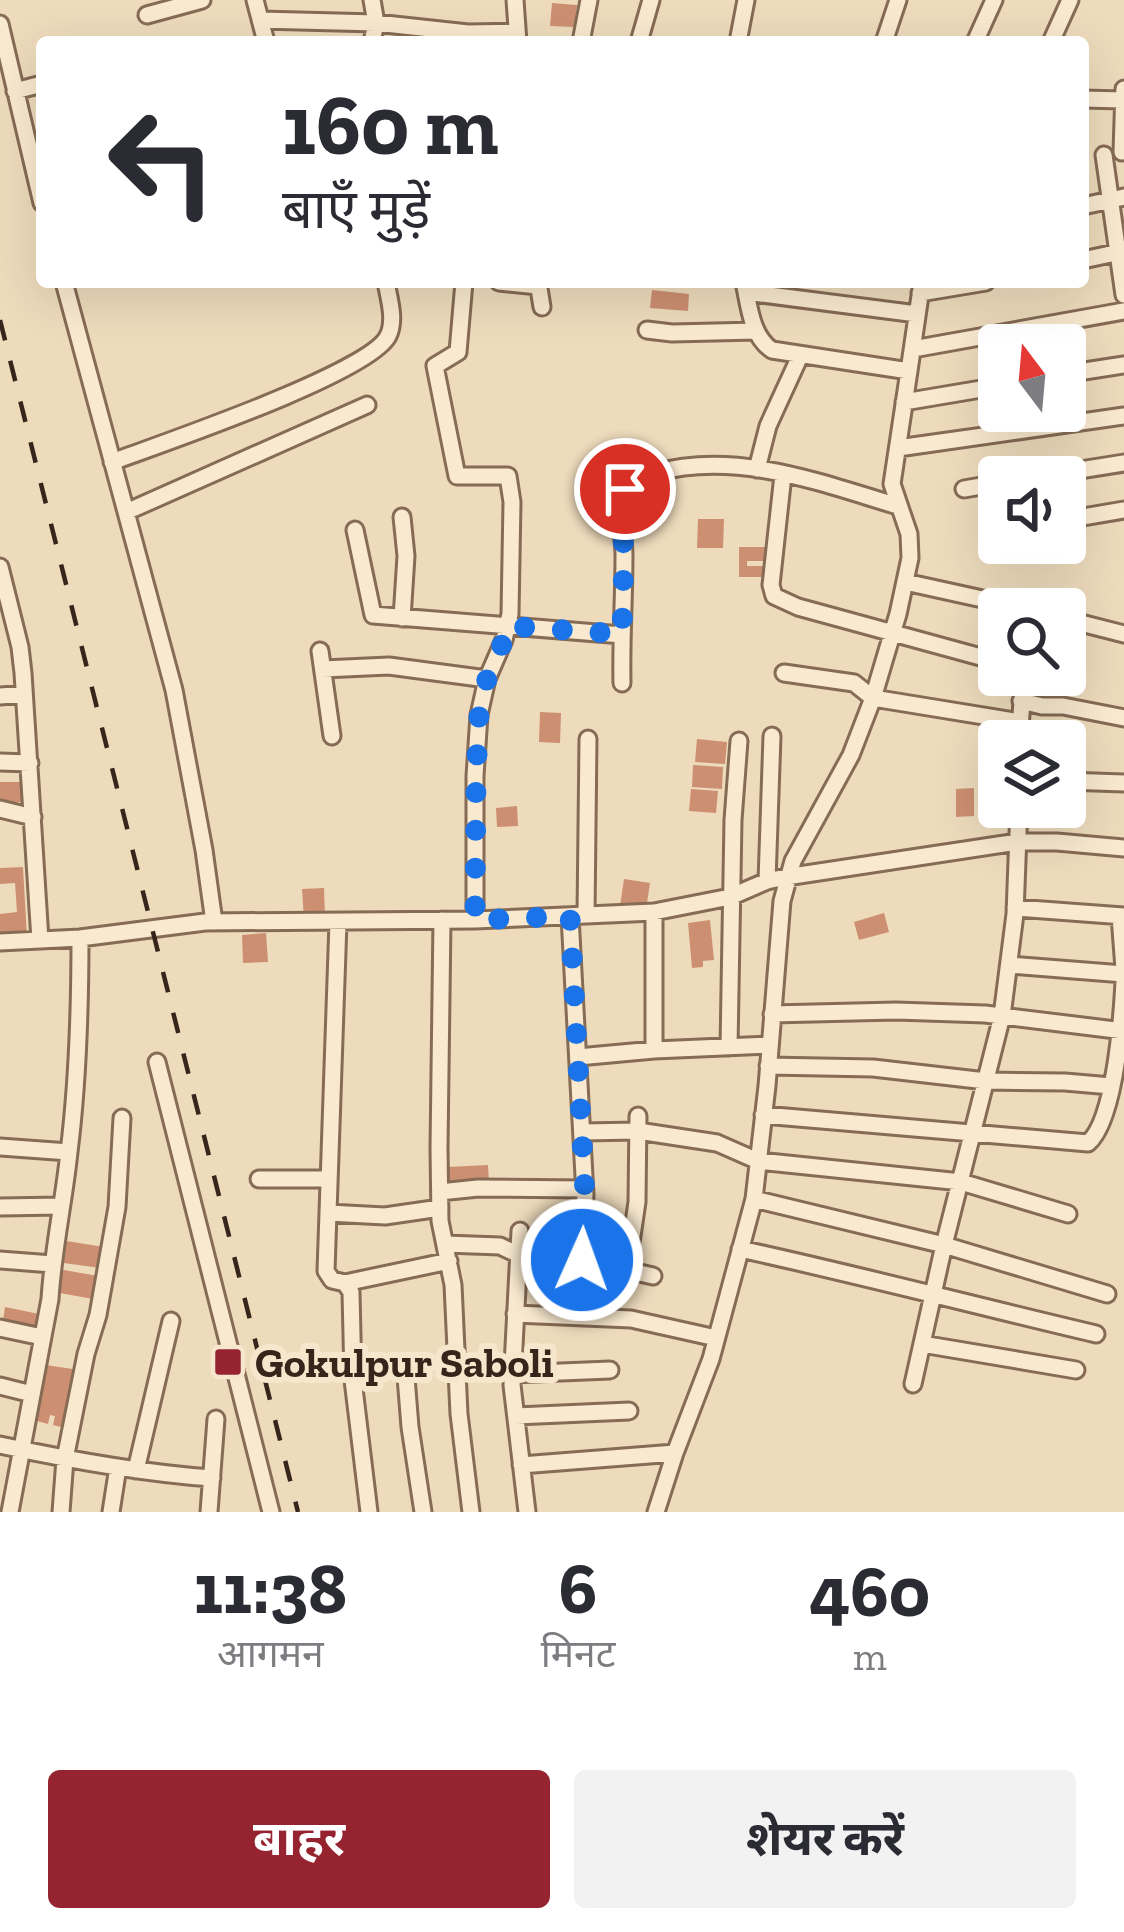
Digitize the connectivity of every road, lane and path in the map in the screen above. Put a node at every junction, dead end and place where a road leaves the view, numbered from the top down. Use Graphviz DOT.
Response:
graph roads {
  1 [pos="202,0"];
  2 [pos="255,0"];
  3 [pos="372,0"];
  4 [pos="515,0"];
  5 [pos="589,0"];
  6 [pos="652,0"];
  7 [pos="746,0"];
  8 [pos="898,0"];
  9 [pos="994,0"];
  10 [pos="1070,0"];
  11 [pos="147,14"];
  12 [pos="260,20"];
  13 [pos="376,22"];
  14 [pos="0,24"];
  15 [pos="260,36"];
  16 [pos="373,36"];
  17 [pos="505,36"];
  18 [pos="517,36"];
  19 [pos="582,36"];
  20 [pos="641,36"];
  21 [pos="739,36"];
  22 [pos="886,36"];
  23 [pos="978,36"];
  24 [pos="1054,36"];
  25 [pos="36,86"];
  26 [pos="1124,89"];
  27 [pos="15,92"];
  28 [pos="1089,99"];
  29 [pos="1123,100"];
  30 [pos="35,145"];
  31 [pos="1123,152"];
  32 [pos="1116,198"];
  33 [pos="1121,251"];
  34 [pos="1089,259"];
  35 [pos="66,288"];
  36 [pos="387,288"];
  37 [pos="463,288"];
  38 [pos="539,288"];
  39 [pos="745,288"];
  40 [pos="751,288"];
  41 [pos="921,288"];
  42 [pos="1124,295"];
  43 [pos="542,307"];
  44 [pos="1124,311"];
  45 [pos="917,314"];
  46 [pos="647,330"];
  47 [pos="756,331"];
  48 [pos="913,349"];
  49 [pos="800,356"];
  50 [pos="1124,364"];
  51 [pos="909,370"];
  52 [pos="1086,370"];
  53 [pos="978,390"];
  54 [pos="904,402"];
  55 [pos="367,405"];
  56 [pos="1124,416"];
  57 [pos="898,448"];
  58 [pos="112,462"];
  59 [pos="1124,463"];
  60 [pos="757,469"];
  61 [pos="1086,469"];
  62 [pos="782,475"];
  63 [pos="978,487"];
  64 [pos="964,489"];
  65 [pos="898,506"];
  66 [pos="1124,510"];
  67 [pos="126,512"];
  68 [pos="1086,516"];
  69 [pos="402,517"];
  70 [pos="355,530"];
  71 [pos="0,567"];
  72 [pos="905,582"];
  73 [pos="978,598"];
  74 [pos="4,602"];
  75 [pos="402,618"];
  76 [pos="1086,624"];
  77 [pos="507,626"];
  78 [pos="892,632"];
  79 [pos="622,634"];
  80 [pos="1124,634"];
  81 [pos="20,647"];
  82 [pos="0,649"];
  83 [pos="320,651"];
  84 [pos="978,656"];
  85 [pos="322,669"];
  86 [pos="784,673"];
  87 [pos="487,679"];
  88 [pos="622,683"];
  89 [pos="24,694"];
  90 [pos="0,696"];
  91 [pos="1022,696"];
  92 [pos="873,698"];
  93 [pos="1022,701"];
  94 [pos="1124,718"];
  95 [pos="1008,720"];
  96 [pos="1020,720"];
  97 [pos="332,736"];
  98 [pos="772,736"];
  99 [pos="588,739"];
  100 [pos="739,741"];
  101 [pos="0,762"];
  102 [pos="30,763"];
  103 [pos="1086,782"];
  104 [pos="1124,783"];
  105 [pos="0,809"];
  106 [pos="33,818"];
  107 [pos="1018,828"];
  108 [pos="1018,842"];
  109 [pos="1124,848"];
  110 [pos="786,877"];
  111 [pos="767,881"];
  112 [pos="730,897"];
  113 [pos="1016,908"];
  114 [pos="654,912"];
  115 [pos="578,915"];
  116 [pos="1122,916"];
  117 [pos="442,920"];
  118 [pos="475,920"];
  119 [pos="214,922"];
  120 [pos="338,922"];
  121 [pos="80,938"];
  122 [pos="40,940"];
  123 [pos="0,943"];
  124 [pos="1009,965"];
  125 [pos="1124,975"];
  126 [pos="772,1014"];
  127 [pos="1002,1016"];
  128 [pos="1123,1031"];
  129 [pos="770,1045"];
  130 [pos="729,1047"];
  131 [pos="654,1050"];
  132 [pos="578,1057"];
  133 [pos="157,1062"];
  134 [pos="768,1066"];
  135 [pos="986,1081"];
  136 [pos="1111,1086"];
  137 [pos="764,1115"];
  138 [pos="122,1118"];
  139 [pos="638,1124"];
  140 [pos="582,1132"];
  141 [pos="974,1133"];
  142 [pos="0,1147"];
  143 [pos="69,1152"];
  144 [pos="758,1161"];
  145 [pos="259,1179"];
  146 [pos="329,1179"];
  147 [pos="961,1182"];
  148 [pos="585,1190"];
  149 [pos="754,1199"];
  150 [pos="440,1200"];
  151 [pos="62,1206"];
  152 [pos="0,1207"];
  153 [pos="328,1213"];
  154 [pos="1068,1214"];
  155 [pos="520,1232"];
  156 [pos="944,1245"];
  157 [pos="740,1249"];
  158 [pos="447,1252"];
  159 [pos="519,1255"];
  160 [pos="0,1260"];
  161 [pos="582,1260"];
  162 [pos="52,1264"];
  163 [pos="627,1270"];
  164 [pos="653,1276"];
  165 [pos="345,1283"];
  166 [pos="933,1294"];
  167 [pos="1107,1294"];
  168 [pos="515,1314"];
  169 [pos="171,1321"];
  170 [pos="0,1328"];
  171 [pos="1096,1334"];
  172 [pos="42,1337"];
  173 [pos="716,1338"];
  174 [pos="922,1344"];
  175 [pos="610,1370"];
  176 [pos="1076,1370"];
  177 [pos="512,1374"];
  178 [pos="406,1377"];
  179 [pos="913,1384"];
  180 [pos="0,1386"];
  181 [pos="32,1394"];
  182 [pos="629,1411"];
  183 [pos="516,1416"];
  184 [pos="216,1419"];
  185 [pos="0,1444"];
  186 [pos="22,1449"];
  187 [pos="675,1453"];
  188 [pos="65,1459"];
  189 [pos="521,1465"];
  190 [pos="127,1468"];
  191 [pos="212,1478"];
  192 [pos="10,1512"];
  193 [pos="62,1512"];
  194 [pos="111,1512"];
  195 [pos="209,1512"];
  196 [pos="271,1512"];
  197 [pos="369,1512"];
  198 [pos="423,1512"];
  199 [pos="471,1512"];
  200 [pos="527,1512"];
  201 [pos="656,1512"];
  1 -- 11 [label="street"];
  2 -- 12 [label="street"];
  3 -- 13 [label="street"];
  4 -- 18 [label="street"];
  5 -- 19 [label="street"];
  6 -- 20 [label="street"];
  7 -- 21 [label="street"];
  8 -- 22 [label="street"];
  9 -- 23 [label="street"];
  10 -- 24 [label="street"];
  12 -- 13 [label="street"];
  12 -- 15 [label="street"];
  13 -- 16 [label="street"];
  13 -- 17 [label="street"];
  14 -- 27 [label="street"];
  25 -- 27 [label="street"];
  26 -- 29 [label="street"];
  27 -- 30 [label="street"];
  28 -- 29 [label="street"];
  29 -- 31 [label="street"];
  31 -- 32 [label="street"];
  32 -- 33 [label="street"];
  33 -- 34 [label="street"];
  33 -- 42 [label="street"];
  35 -- 58 [label="street"];
  36 -- 58 [label="street"];
  37 -- 77 [label="street"];
  38 -- 43 [label="street"];
  39 -- 47 [label="street"];
  40 -- 45 [label="street"];
  41 -- 45 [label="street"];
  44 -- 48 [label="street"];
  45 -- 48 [label="street"];
  46 -- 47 [label="street"];
  47 -- 49 [label="street"];
  48 -- 51 [label="street"];
  49 -- 51 [label="street"];
  49 -- 60 [label="street"];
  50 -- 52 [label="street"];
  51 -- 54 [label="street"];
  53 -- 54 [label="street"];
  54 -- 57 [label="street"];
  55 -- 67 [label="street"];
  56 -- 57 [label="street"];
  57 -- 65 [label="street"];
  58 -- 67 [label="street"];
  59 -- 61 [label="street"];
  60 -- 62 [label="street"];
  60 -- 79 [label="street"];
  62 -- 65 [label="street"];
  62 -- 78 [label="street"];
  63 -- 64 [label="street"];
  65 -- 72 [label="street"];
  66 -- 68 [label="street"];
  67 -- 119 [label="street"];
  69 -- 75 [label="street"];
  70 -- 75 [label="street"];
  71 -- 74 [label="street"];
  72 -- 73 [label="street"];
  72 -- 78 [label="street"];
  74 -- 81 [label="street"];
  75 -- 77 [label="street"];
  76 -- 80 [label="street"];
  77 -- 79 [label="street"];
  77 -- 87 [label="street"];
  78 -- 84 [label="street"];
  78 -- 92 [label="street"];
  79 -- 88 [label="street"];
  81 -- 82 [label="street"];
  81 -- 89 [label="street"];
  83 -- 85 [label="street"];
  85 -- 87 [label="street"];
  85 -- 97 [label="street"];
  86 -- 92 [label="street"];
  87 -- 118 [label="street"];
  89 -- 90 [label="street"];
  89 -- 102 [label="street"];
  91 -- 93 [label="street"];
  92 -- 95 [label="street"];
  92 -- 110 [label="street"];
  93 -- 94 [label="street"];
  93 -- 96 [label="street"];
  98 -- 111 [label="street"];
  99 -- 115 [label="street"];
  100 -- 112 [label="street"];
  101 -- 102 [label="street"];
  102 -- 106 [label="street"];
  103 -- 104 [label="street"];
  105 -- 106 [label="street"];
  106 -- 122 [label="street"];
  107 -- 108 [label="street"];
  108 -- 109 [label="street"];
  108 -- 110 [label="street"];
  108 -- 113 [label="street"];
  110 -- 111 [label="street"];
  110 -- 126 [label="street"];
  111 -- 112 [label="street"];
  112 -- 114 [label="street"];
  112 -- 130 [label="street"];
  113 -- 116 [label="street"];
  113 -- 124 [label="street"];
  114 -- 115 [label="street"];
  114 -- 131 [label="street"];
  115 -- 118 [label="street"];
  115 -- 132 [label="street"];
  116 -- 125 [label="street"];
  117 -- 118 [label="street"];
  117 -- 120 [label="street"];
  117 -- 150 [label="street"];
  119 -- 120 [label="street"];
  119 -- 121 [label="street"];
  120 -- 146 [label="street"];
  121 -- 122 [label="street"];
  121 -- 143 [label="street"];
  122 -- 123 [label="street"];
  124 -- 125 [label="street"];
  124 -- 127 [label="street"];
  125 -- 128 [label="street"];
  126 -- 127 [label="street"];
  126 -- 129 [label="street"];
  127 -- 128 [label="street"];
  127 -- 135 [label="street"];
  128 -- 136 [label="street"];
  129 -- 130 [label="street"];
  129 -- 134 [label="street"];
  130 -- 131 [label="street"];
  131 -- 132 [label="street"];
  132 -- 140 [label="street"];
  133 -- 196 [label="street"];
  134 -- 135 [label="street"];
  134 -- 137 [label="street"];
  135 -- 136 [label="street"];
  135 -- 141 [label="street"];
  136 -- 141 [label="street"];
  137 -- 141 [label="street"];
  137 -- 144 [label="street"];
  138 -- 188 [label="street"];
  139 -- 140 [label="street"];
  139 -- 144 [label="street"];
  139 -- 163 [label="street"];
  140 -- 148 [label="street"];
  141 -- 147 [label="street"];
  142 -- 143 [label="street"];
  143 -- 151 [label="street"];
  144 -- 147 [label="street"];
  144 -- 149 [label="street"];
  145 -- 146 [label="street"];
  146 -- 153 [label="street"];
  147 -- 154 [label="street"];
  147 -- 156 [label="street"];
  148 -- 150 [label="street"];
  148 -- 161 [label="street"];
  149 -- 156 [label="street"];
  149 -- 157 [label="street"];
  150 -- 153 [label="street"];
  150 -- 158 [label="street"];
  151 -- 152 [label="street"];
  151 -- 162 [label="street"];
  153 -- 165 [label="street"];
  155 -- 159 [label="street"];
  156 -- 166 [label="street"];
  156 -- 167 [label="street"];
  157 -- 166 [label="street"];
  157 -- 173 [label="street"];
  158 -- 159 [label="street"];
  158 -- 165 [label="street"];
  158 -- 199 [label="street"];
  159 -- 161 [label="street"];
  159 -- 168 [label="street"];
  160 -- 162 [label="street"];
  161 -- 163 [label="street"];
  162 -- 172 [label="street"];
  163 -- 164 [label="street"];
  165 -- 197 [label="street"];
  166 -- 171 [label="street"];
  166 -- 174 [label="street"];
  168 -- 173 [label="street"];
  168 -- 177 [label="street"];
  169 -- 190 [label="street"];
  170 -- 172 [label="street"];
  172 -- 181 [label="street"];
  173 -- 187 [label="street"];
  174 -- 176 [label="street"];
  174 -- 179 [label="street"];
  175 -- 177 [label="street"];
  177 -- 183 [label="street"];
  178 -- 198 [label="street"];
  180 -- 181 [label="street"];
  181 -- 186 [label="street"];
  182 -- 183 [label="street"];
  183 -- 189 [label="street"];
  184 -- 191 [label="street"];
  185 -- 186 [label="street"];
  186 -- 188 [label="street"];
  186 -- 192 [label="street"];
  187 -- 189 [label="street"];
  187 -- 201 [label="street"];
  188 -- 190 [label="street"];
  188 -- 193 [label="street"];
  189 -- 200 [label="street"];
  190 -- 191 [label="street"];
  190 -- 194 [label="street"];
  191 -- 195 [label="street"];
}
